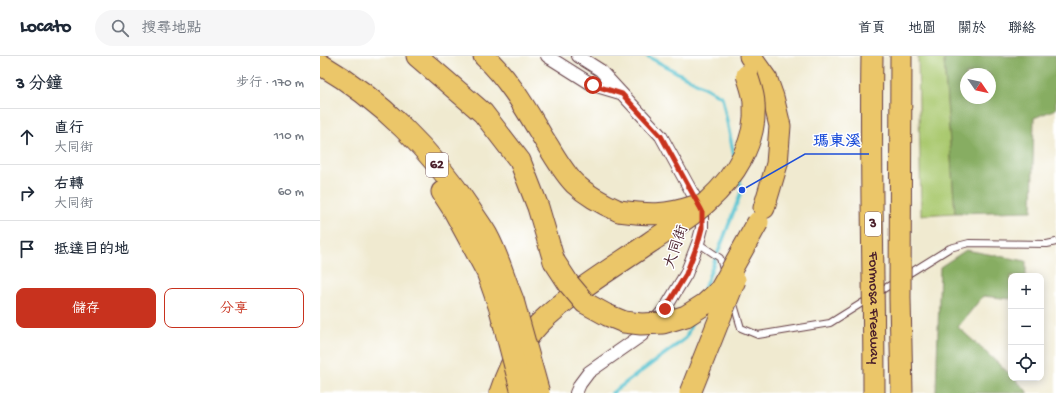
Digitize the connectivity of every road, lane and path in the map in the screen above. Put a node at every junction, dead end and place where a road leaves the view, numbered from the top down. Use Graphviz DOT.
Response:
graph roads {
  1 [pos="417,56"];
  2 [pos="484,56"];
  3 [pos="547,56"];
  4 [pos="578,56"];
  5 [pos="736,56"];
  6 [pos="872,56"];
  7 [pos="900,56"];
  8 [pos="320,64"];
  9 [pos="749,65"];
  10 [pos="320,80"];
  11 [pos="622,94"];
  12 [pos="707,203"];
  13 [pos="761,215"];
  14 [pos="1056,242"];
  15 [pos="698,243"];
  16 [pos="500,393"];
  17 [pos="522,393"];
  18 [pos="539,393"];
  19 [pos="576,393"];
  20 [pos="690,393"];
  21 [pos="874,393"];
  22 [pos="902,393"];
  1 -- 13 [label="highway, bridge"];
  2 -- 12 [label="highway, bridge"];
  3 -- 11 [label="street, 大同街"];
  4 -- 11 [label="street, 大同街"];
  5 -- 9 [label="highway"];
  6 -- 21 [label="highway, Formosa Freeway / 3, bridge"];
  7 -- 22 [label="highway, Formosa Freeway / 3, bridge"];
  8 -- 18 [label="highway, 62, bridge"];
  9 -- 12 [label="highway, bridge"];
  9 -- 13 [label="highway"];
  10 -- 17 [label="highway, 62, bridge"];
  11 -- 15 [label="street, 大同街"];
  12 -- 16 [label="highway, bridge"];
  13 -- 20 [label="highway, bridge"];
  14 -- 15 [label="lane"];
  15 -- 19 [label="street, 大同街"];
}
